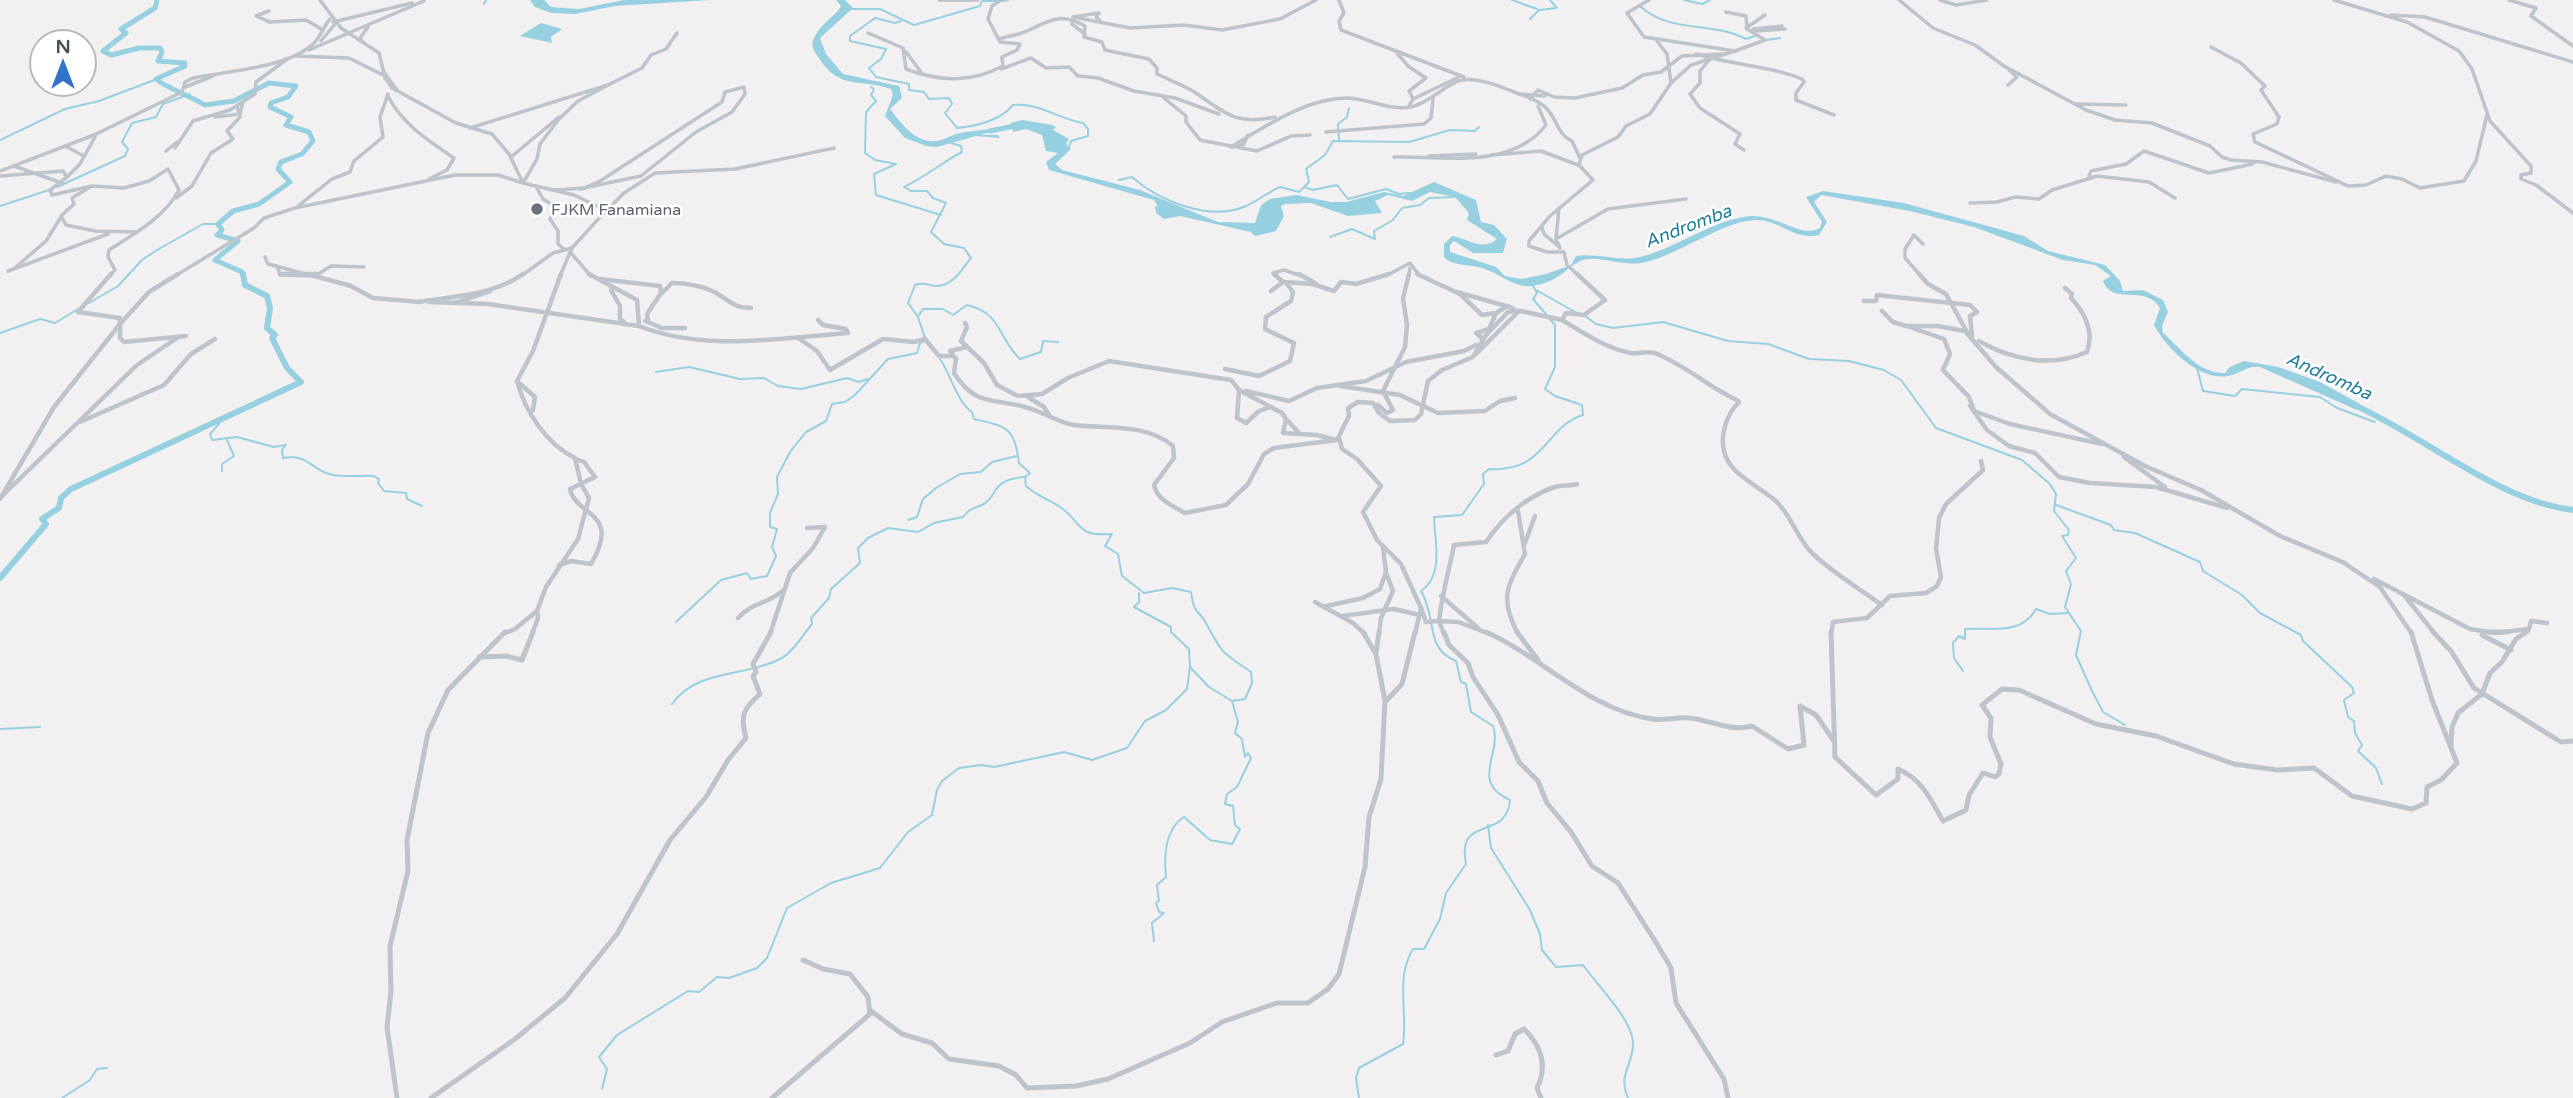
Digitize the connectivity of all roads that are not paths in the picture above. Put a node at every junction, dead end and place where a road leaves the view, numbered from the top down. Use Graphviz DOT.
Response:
graph roads {
  1 [pos="320,0"];
  2 [pos="425,0"];
  3 [pos="939,0"];
  4 [pos="978,0"];
  5 [pos="1001,0"];
  6 [pos="1316,0"];
  7 [pos="1339,0"];
  8 [pos="1649,0"];
  9 [pos="1899,0"];
  10 [pos="1940,0"];
  11 [pos="1987,0"];
  12 [pos="2334,0"];
  13 [pos="2509,0"];
  14 [pos="269,11"];
  15 [pos="1726,12"];
  16 [pos="1765,15"];
  17 [pos="2390,16"];
  18 [pos="1072,20"];
  19 [pos="333,22"];
  20 [pos="1102,22"];
  21 [pos="372,24"];
  22 [pos="1783,27"];
  23 [pos="1747,28"];
  24 [pos="323,31"];
  25 [pos="677,33"];
  26 [pos="868,33"];
  27 [pos="347,35"];
  28 [pos="999,39"];
  29 [pos="1657,41"];
  30 [pos="364,44"];
  31 [pos="2573,46"];
  32 [pos="2211,47"];
  33 [pos="311,49"];
  34 [pos="1394,51"];
  35 [pos="906,52"];
  36 [pos="1734,52"];
  37 [pos="1695,54"];
  38 [pos="294,56"];
  39 [pos="280,59"];
  40 [pos="1709,59"];
  41 [pos="2573,62"];
  42 [pos="1669,66"];
  43 [pos="2008,68"];
  44 [pos="994,71"];
  45 [pos="384,75"];
  46 [pos="926,77"];
  47 [pos="2017,77"];
  48 [pos="1466,78"];
  49 [pos="2031,79"];
  50 [pos="1671,83"];
  51 [pos="608,85"];
  52 [pos="2008,85"];
  53 [pos="397,91"];
  54 [pos="388,94"];
  55 [pos="1154,94"];
  56 [pos="1531,98"];
  57 [pos="1413,99"];
  58 [pos="1433,99"];
  59 [pos="243,102"];
  60 [pos="2075,104"];
  61 [pos="2126,105"];
  62 [pos="237,106"];
  63 [pos="1408,107"];
  64 [pos="565,112"];
  65 [pos="138,113"];
  66 [pos="240,114"];
  67 [pos="1226,114"];
  68 [pos="1835,115"];
  69 [pos="2487,115"];
  70 [pos="1279,116"];
  71 [pos="204,117"];
  72 [pos="469,128"];
  73 [pos="1326,132"];
  74 [pos="1310,135"];
  75 [pos="183,137"];
  76 [pos="64,147"];
  77 [pos="1231,147"];
  78 [pos="175,148"];
  79 [pos="834,148"];
  80 [pos="1507,149"];
  81 [pos="1526,150"];
  82 [pos="1744,150"];
  83 [pos="166,151"];
  84 [pos="1484,154"];
  85 [pos="84,156"];
  86 [pos="1582,156"];
  87 [pos="511,157"];
  88 [pos="1394,157"];
  89 [pos="2257,162"];
  90 [pos="1579,165"];
  91 [pos="13,166"];
  92 [pos="1585,168"];
  93 [pos="0,173"];
  94 [pos="34,174"];
  95 [pos="67,177"];
  96 [pos="2088,177"];
  97 [pos="2336,182"];
  98 [pos="62,183"];
  99 [pos="415,184"];
  100 [pos="525,184"];
  101 [pos="92,186"];
  102 [pos="537,188"];
  103 [pos="580,189"];
  104 [pos="176,198"];
  105 [pos="2175,198"];
  106 [pos="1686,199"];
  107 [pos="1970,203"];
  108 [pos="295,208"];
  109 [pos="1559,208"];
  110 [pos="2573,213"];
  111 [pos="61,216"];
  112 [pos="601,216"];
  113 [pos="1542,226"];
  114 [pos="117,232"];
  115 [pos="137,232"];
  116 [pos="1556,239"];
  117 [pos="1923,244"];
  118 [pos="563,249"];
  119 [pos="572,250"];
  120 [pos="1562,250"];
  121 [pos="265,257"];
  122 [pos="276,266"];
  123 [pos="364,267"];
  124 [pos="1410,268"];
  125 [pos="8,271"];
  126 [pos="0,274"];
  127 [pos="315,276"];
  128 [pos="599,279"];
  129 [pos="1285,283"];
  130 [pos="1319,285"];
  131 [pos="500,286"];
  132 [pos="2065,288"];
  133 [pos="611,289"];
  134 [pos="1271,290"];
  135 [pos="1457,292"];
  136 [pos="661,293"];
  137 [pos="463,299"];
  138 [pos="418,302"];
  139 [pos="1864,302"];
  140 [pos="434,303"];
  141 [pos="1952,303"];
  142 [pos="454,304"];
  143 [pos="1508,306"];
  144 [pos="751,308"];
  145 [pos="1517,310"];
  146 [pos="1882,311"];
  147 [pos="544,313"];
  148 [pos="1496,313"];
  149 [pos="641,320"];
  150 [pos="818,320"];
  151 [pos="1556,320"];
  152 [pos="648,321"];
  153 [pos="624,323"];
  154 [pos="965,323"];
  155 [pos="120,324"];
  156 [pos="1906,326"];
  157 [pos="685,328"];
  158 [pos="643,329"];
  159 [pos="667,329"];
  160 [pos="1489,329"];
  161 [pos="1956,330"];
  162 [pos="1967,332"];
  163 [pos="186,336"];
  164 [pos="1972,337"];
  165 [pos="177,338"];
  166 [pos="797,338"];
  167 [pos="215,339"];
  168 [pos="1483,339"];
  169 [pos="1477,345"];
  170 [pos="967,347"];
  171 [pos="954,356"];
  172 [pos="1473,357"];
  173 [pos="1395,367"];
  174 [pos="1225,369"];
  175 [pos="1373,379"];
  176 [pos="517,381"];
  177 [pos="1333,385"];
  178 [pos="1240,390"];
  179 [pos="1384,390"];
  180 [pos="1027,397"];
  181 [pos="1515,398"];
  182 [pos="1421,404"];
  183 [pos="1377,405"];
  184 [pos="1970,406"];
  185 [pos="1271,407"];
  186 [pos="533,410"];
  187 [pos="1049,415"];
  188 [pos="1286,419"];
  189 [pos="70,428"];
  190 [pos="1299,433"];
  191 [pos="1338,439"];
  192 [pos="2110,447"];
  193 [pos="575,458"];
  194 [pos="1981,461"];
  195 [pos="580,483"];
  196 [pos="1577,484"];
  197 [pos="2169,490"];
  198 [pos="0,498"];
  199 [pos="588,508"];
  200 [pos="1518,511"];
  201 [pos="2242,514"];
  202 [pos="1535,516"];
  203 [pos="807,528"];
  204 [pos="1382,547"];
  205 [pos="1524,547"];
  206 [pos="2344,562"];
  207 [pos="559,565"];
  208 [pos="1385,572"];
  209 [pos="788,586"];
  210 [pos="2403,594"];
  211 [pos="1441,596"];
  212 [pos="1314,602"];
  213 [pos="1882,605"];
  214 [pos="1325,607"];
  215 [pos="1384,609"];
  216 [pos="537,611"];
  217 [pos="1420,611"];
  218 [pos="1338,617"];
  219 [pos="737,618"];
  220 [pos="1433,622"];
  221 [pos="2547,623"];
  222 [pos="2529,629"];
  223 [pos="1481,631"];
  224 [pos="2475,632"];
  225 [pos="2511,650"];
  226 [pos="1376,654"];
  227 [pos="478,657"];
  228 [pos="1541,663"];
  229 [pos="2482,694"];
  230 [pos="1385,701"];
  231 [pos="2573,741"];
  232 [pos="1834,742"];
  233 [pos="2451,747"];
  234 [pos="803,960"];
  235 [pos="871,1011"];
  236 [pos="1496,1055"];
  237 [pos="397,1098"];
  238 [pos="431,1098"];
  239 [pos="772,1098"];
  240 [pos="1541,1098"];
  241 [pos="1728,1098"];
  1 -- 19 [label="street"];
  2 -- 19 [label="street"];
  2 -- 21 [label="street"];
  3 -- 4 [label="street"];
  5 -- 28 [label="street"];
  6 -- 20 [label="street"];
  7 -- 34 [label="street"];
  8 -- 29 [label="street"];
  9 -- 43 [label="street"];
  10 -- 11 [label="street"];
  12 -- 17 [label="street"];
  13 -- 31 [label="street"];
  14 -- 24 [label="street"];
  15 -- 23 [label="street"];
  16 -- 23 [label="street"];
  17 -- 41 [label="street"];
  17 -- 69 [label="street"];
  18 -- 20 [label="street"];
  18 -- 20 [label="street"];
  18 -- 28 [label="street"];
  18 -- 67 [label="street"];
  19 -- 24 [label="street"];
  19 -- 27 [label="street"];
  19 -- 33 [label="street"];
  21 -- 27 [label="street"];
  21 -- 30 [label="street"];
  22 -- 23 [label="street"];
  23 -- 36 [label="street"];
  24 -- 33 [label="street"];
  25 -- 51 [label="street"];
  26 -- 35 [label="street"];
  27 -- 30 [label="street"];
  27 -- 33 [label="street"];
  28 -- 44 [label="street"];
  29 -- 36 [label="street"];
  29 -- 42 [label="street"];
  30 -- 45 [label="street"];
  32 -- 97 [label="street"];
  33 -- 38 [label="street"];
  33 -- 39 [label="street"];
  34 -- 48 [label="street"];
  34 -- 57 [label="street"];
  35 -- 46 [label="street"];
  35 -- 46 [label="street"];
  36 -- 37 [label="street"];
  36 -- 40 [label="street"];
  37 -- 40 [label="street"];
  37 -- 42 [label="street"];
  38 -- 39 [label="street"];
  38 -- 45 [label="street"];
  38 -- 59 [label="street"];
  39 -- 65 [label="street"];
  40 -- 50 [label="street"];
  40 -- 68 [label="street"];
  40 -- 82 [label="street"];
  42 -- 50 [label="street"];
  42 -- 56 [label="street"];
  43 -- 47 [label="street"];
  43 -- 49 [label="street"];
  44 -- 46 [label="street"];
  44 -- 55 [label="street"];
  45 -- 53 [label="street"];
  45 -- 53 [label="street"];
  45 -- 54 [label="street"];
  47 -- 49 [label="street"];
  47 -- 52 [label="street"];
  48 -- 56 [label="street"];
  48 -- 57 [label="street"];
  48 -- 58 [label="street"];
  49 -- 60 [label="street"];
  50 -- 86 [label="street"];
  51 -- 64 [label="street"];
  51 -- 72 [label="street"];
  53 -- 72 [label="street"];
  54 -- 99 [label="street"];
  54 -- 108 [label="street"];
  55 -- 67 [label="street"];
  55 -- 77 [label="street"];
  56 -- 80 [label="street"];
  56 -- 86 [label="street"];
  57 -- 63 [label="street"];
  58 -- 63 [label="street"];
  58 -- 73 [label="street"];
  59 -- 62 [label="street"];
  59 -- 66 [label="street"];
  60 -- 61 [label="street"];
  60 -- 89 [label="street"];
  62 -- 66 [label="street"];
  62 -- 71 [label="street"];
  63 -- 70 [label="street"];
  64 -- 87 [label="street"];
  64 -- 100 [label="street"];
  65 -- 76 [label="street"];
  65 -- 85 [label="street"];
  66 -- 71 [label="street"];
  66 -- 104 [label="street"];
  67 -- 70 [label="street"];
  69 -- 97 [label="street"];
  69 -- 110 [label="street"];
  70 -- 77 [label="street"];
  71 -- 75 [label="street"];
  72 -- 87 [label="street"];
  74 -- 77 [label="street"];
  75 -- 78 [label="street"];
  75 -- 83 [label="street"];
  76 -- 85 [label="street"];
  76 -- 91 [label="street"];
  79 -- 112 [label="street"];
  80 -- 81 [label="street"];
  80 -- 84 [label="street"];
  81 -- 84 [label="street"];
  81 -- 90 [label="street"];
  84 -- 88 [label="street"];
  85 -- 95 [label="street"];
  86 -- 90 [label="street"];
  86 -- 92 [label="street"];
  87 -- 100 [label="street"];
  89 -- 96 [label="street"];
  89 -- 97 [label="street"];
  90 -- 92 [label="street"];
  91 -- 93 [label="street"];
  91 -- 94 [label="street"];
  92 -- 109 [label="street"];
  93 -- 94 [label="street"];
  94 -- 95 [label="street"];
  94 -- 98 [label="street"];
  95 -- 98 [label="street"];
  96 -- 105 [label="street"];
  96 -- 107 [label="street"];
  98 -- 101 [label="street"];
  99 -- 100 [label="street"];
  99 -- 108 [label="street"];
  100 -- 102 [label="street"];
  100 -- 103 [label="street"];
  101 -- 104 [label="street"];
  101 -- 111 [label="street"];
  102 -- 112 [label="street"];
  102 -- 118 [label="street"];
  103 -- 103 [label="street"];
  104 -- 115 [label="street"];
  106 -- 116 [label="street"];
  108 -- 155 [label="street"];
  109 -- 113 [label="street"];
  109 -- 116 [label="street"];
  111 -- 114 [label="street"];
  111 -- 125 [label="street"];
  112 -- 119 [label="street"];
  113 -- 120 [label="street"];
  113 -- 120 [label="street"];
  114 -- 115 [label="street"];
  114 -- 125 [label="street"];
  115 -- 155 [label="street"];
  116 -- 120 [label="street"];
  117 -- 141 [label="street"];
  118 -- 119 [label="street"];
  118 -- 131 [label="street"];
  119 -- 128 [label="street"];
  119 -- 147 [label="street"];
  120 -- 151 [label="street"];
  121 -- 122 [label="street"];
  122 -- 127 [label="street"];
  122 -- 127 [label="street"];
  123 -- 127 [label="street"];
  124 -- 130 [label="street"];
  124 -- 135 [label="street"];
  124 -- 173 [label="street"];
  125 -- 126 [label="street"];
  127 -- 138 [label="street"];
  128 -- 133 [label="street"];
  128 -- 136 [label="street"];
  129 -- 130 [label="street"];
  129 -- 130 [label="street"];
  129 -- 134 [label="street"];
  129 -- 174 [label="street"];
  131 -- 137 [label="street"];
  131 -- 138 [label="street"];
  132 -- 164 [label="street"];
  133 -- 149 [label="street"];
  133 -- 153 [label="street"];
  135 -- 143 [label="street"];
  135 -- 148 [label="street"];
  136 -- 144 [label="street"];
  136 -- 152 [label="street"];
  137 -- 140 [label="street"];
  137 -- 142 [label="street"];
  138 -- 140 [label="street"];
  139 -- 141 [label="street"];
  140 -- 142 [label="street"];
  141 -- 162 [label="street"];
  141 -- 164 [label="street"];
  142 -- 147 [label="street"];
  143 -- 145 [label="street"];
  143 -- 148 [label="street"];
  145 -- 151 [label="street"];
  145 -- 160 [label="street"];
  145 -- 172 [label="street"];
  146 -- 156 [label="street"];
  147 -- 153 [label="street"];
  147 -- 176 [label="street"];
  148 -- 160 [label="street"];
  149 -- 152 [label="street"];
  149 -- 158 [label="street"];
  150 -- 166 [label="street"];
  151 -- 213 [label="street"];
  152 -- 159 [label="street"];
  153 -- 158 [label="street"];
  154 -- 170 [label="street"];
  155 -- 165 [label="street"];
  155 -- 198 [label="street"];
  156 -- 161 [label="street"];
  156 -- 184 [label="street"];
  157 -- 159 [label="street"];
  158 -- 159 [label="street"];
  158 -- 166 [label="street"];
  160 -- 168 [label="street"];
  160 -- 168 [label="street"];
  161 -- 162 [label="street"];
  161 -- 164 [label="street"];
  162 -- 164 [label="street"];
  163 -- 165 [label="street"];
  164 -- 192 [label="street"];
  165 -- 189 [label="street"];
  166 -- 171 [label="street"];
  167 -- 189 [label="street"];
  168 -- 169 [label="street"];
  169 -- 172 [label="street"];
  169 -- 173 [label="street"];
  170 -- 171 [label="street"];
  170 -- 180 [label="street"];
  171 -- 187 [label="street"];
  172 -- 182 [label="street"];
  173 -- 175 [label="street"];
  173 -- 179 [label="street"];
  175 -- 177 [label="street"];
  175 -- 179 [label="street"];
  176 -- 186 [label="street"];
  176 -- 186 [label="street"];
  177 -- 178 [label="street"];
  177 -- 179 [label="street"];
  178 -- 180 [label="street"];
  178 -- 185 [label="street"];
  178 -- 185 [label="street"];
  179 -- 182 [label="street"];
  179 -- 183 [label="street"];
  180 -- 187 [label="street"];
  181 -- 182 [label="street"];
  182 -- 183 [label="street"];
  183 -- 191 [label="street"];
  184 -- 192 [label="street"];
  184 -- 197 [label="street"];
  185 -- 188 [label="street"];
  186 -- 193 [label="street"];
  187 -- 191 [label="street"];
  188 -- 190 [label="street"];
  188 -- 190 [label="street"];
  189 -- 198 [label="street"];
  190 -- 191 [label="street"];
  191 -- 204 [label="street"];
  192 -- 197 [label="street"];
  192 -- 201 [label="street"];
  193 -- 195 [label="street"];
  193 -- 195 [label="street"];
  194 -- 213 [label="street"];
  195 -- 199 [label="street"];
  195 -- 199 [label="street"];
  196 -- 200 [label="street"];
  197 -- 201 [label="street"];
  199 -- 207 [label="street"];
  199 -- 207 [label="street"];
  200 -- 205 [label="street"];
  200 -- 211 [label="street"];
  201 -- 206 [label="street"];
  202 -- 205 [label="street"];
  203 -- 209 [label="street"];
  204 -- 208 [label="street"];
  204 -- 217 [label="street"];
  205 -- 228 [label="street"];
  206 -- 210 [label="street"];
  206 -- 233 [label="street"];
  207 -- 216 [label="street"];
  208 -- 214 [label="street"];
  208 -- 215 [label="street"];
  209 -- 219 [label="street"];
  209 -- 238 [label="street"];
  210 -- 224 [label="street"];
  210 -- 229 [label="street"];
  211 -- 220 [label="street"];
  211 -- 223 [label="street"];
  212 -- 214 [label="street"];
  213 -- 232 [label="street"];
  214 -- 218 [label="street"];
  215 -- 217 [label="street"];
  215 -- 218 [label="street"];
  215 -- 226 [label="street"];
  216 -- 227 [label="street"];
  216 -- 227 [label="street"];
  217 -- 220 [label="street"];
  217 -- 230 [label="street"];
  218 -- 226 [label="street"];
  220 -- 223 [label="street"];
  220 -- 241 [label="street"];
  221 -- 222 [label="street"];
  222 -- 224 [label="street"];
  222 -- 225 [label="street"];
  223 -- 228 [label="street"];
  224 -- 225 [label="street"];
  225 -- 229 [label="street"];
  226 -- 230 [label="street"];
  227 -- 237 [label="street"];
  228 -- 232 [label="street"];
  229 -- 231 [label="street"];
  229 -- 233 [label="street"];
  230 -- 235 [label="street"];
  232 -- 233 [label="street"];
  234 -- 235 [label="street"];
  235 -- 239 [label="street"];
  236 -- 240 [label="street"];
}
